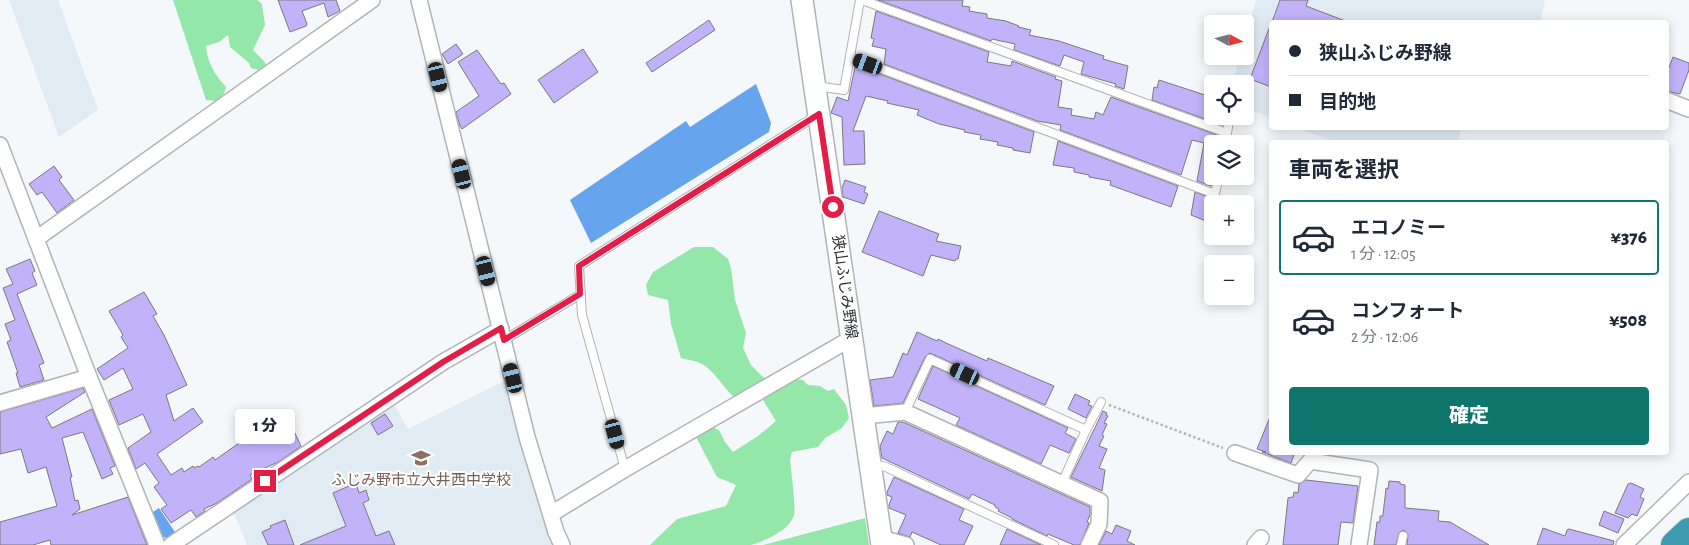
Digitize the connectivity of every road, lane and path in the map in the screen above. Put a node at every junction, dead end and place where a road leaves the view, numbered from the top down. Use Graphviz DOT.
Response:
graph roads {
  1 [pos="372,0"];
  2 [pos="419,0"];
  3 [pos="802,0"];
  4 [pos="861,0"];
  5 [pos="850,57"];
  6 [pos="814,86"];
  7 [pos="1669,101"];
  8 [pos="1689,109"];
  9 [pos="819,114"];
  10 [pos="1228,125"];
  11 [pos="1227,134"];
  12 [pos="0,145"];
  13 [pos="5,168"];
  14 [pos="1217,185"];
  15 [pos="36,239"];
  16 [pos="580,294"];
  17 [pos="502,334"];
  18 [pos="852,338"];
  19 [pos="90,378"];
  20 [pos="1101,402"];
  21 [pos="0,403"];
  22 [pos="905,412"];
  23 [pos="864,416"];
  24 [pos="1086,430"];
  25 [pos="1235,453"];
  26 [pos="871,463"];
  27 [pos="625,468"];
  28 [pos="1689,482"];
  29 [pos="1062,483"];
  30 [pos="551,514"];
  31 [pos="1689,532"];
  32 [pos="1403,536"];
  33 [pos="881,542"];
  34 [pos="157,545"];
  35 [pos="170,545"];
  36 [pos="562,545"];
  37 [pos="906,545"];
  38 [pos="1054,545"];
  39 [pos="1089,545"];
  40 [pos="1359,545"];
  41 [pos="1401,545"];
  42 [pos="1624,545"];
  43 [pos="1675,545"];
  1 -- 15 [label="street"];
  2 -- 17 [label="street"];
  3 -- 6 [label="main road, 狭山ふじみ野線"];
  4 -- 5 [label="lane"];
  4 -- 11 [label="lane"];
  5 -- 6 [label="lane"];
  5 -- 14 [label="lane"];
  6 -- 9 [label="main road, 狭山ふじみ野線"];
  7 -- 8 [label="street"];
  9 -- 16 [label="lane"];
  9 -- 18 [label="main road, 狭山ふじみ野線"];
  10 -- 11 [label="lane"];
  12 -- 13 [label="street"];
  13 -- 15 [label="street"];
  15 -- 19 [label="street"];
  16 -- 17 [label="lane"];
  16 -- 27 [label="lane"];
  17 -- 30 [label="street"];
  17 -- 35 [label="street"];
  18 -- 23 [label="main road, 狭山ふじみ野線"];
  18 -- 27 [label="street"];
  19 -- 21 [label="street"];
  19 -- 34 [label="street"];
  20 -- 24 [label="lane"];
  20 -- 25 [label="path"];
  22 -- 23 [label="street"];
  22 -- 24 [label="lane"];
  22 -- 29 [label="street"];
  23 -- 26 [label="main road, 狭山ふじみ野線"];
  24 -- 29 [label="lane"];
  25 -- 40 [label="street"];
  26 -- 33 [label="main road, 狭山ふじみ野線"];
  26 -- 38 [label="lane"];
  27 -- 30 [label="street"];
  28 -- 42 [label="street"];
  29 -- 39 [label="street"];
  30 -- 36 [label="street"];
  31 -- 43 [label="highway"];
  32 -- 41 [label="lane"];
  33 -- 37 [label="street"];
}
